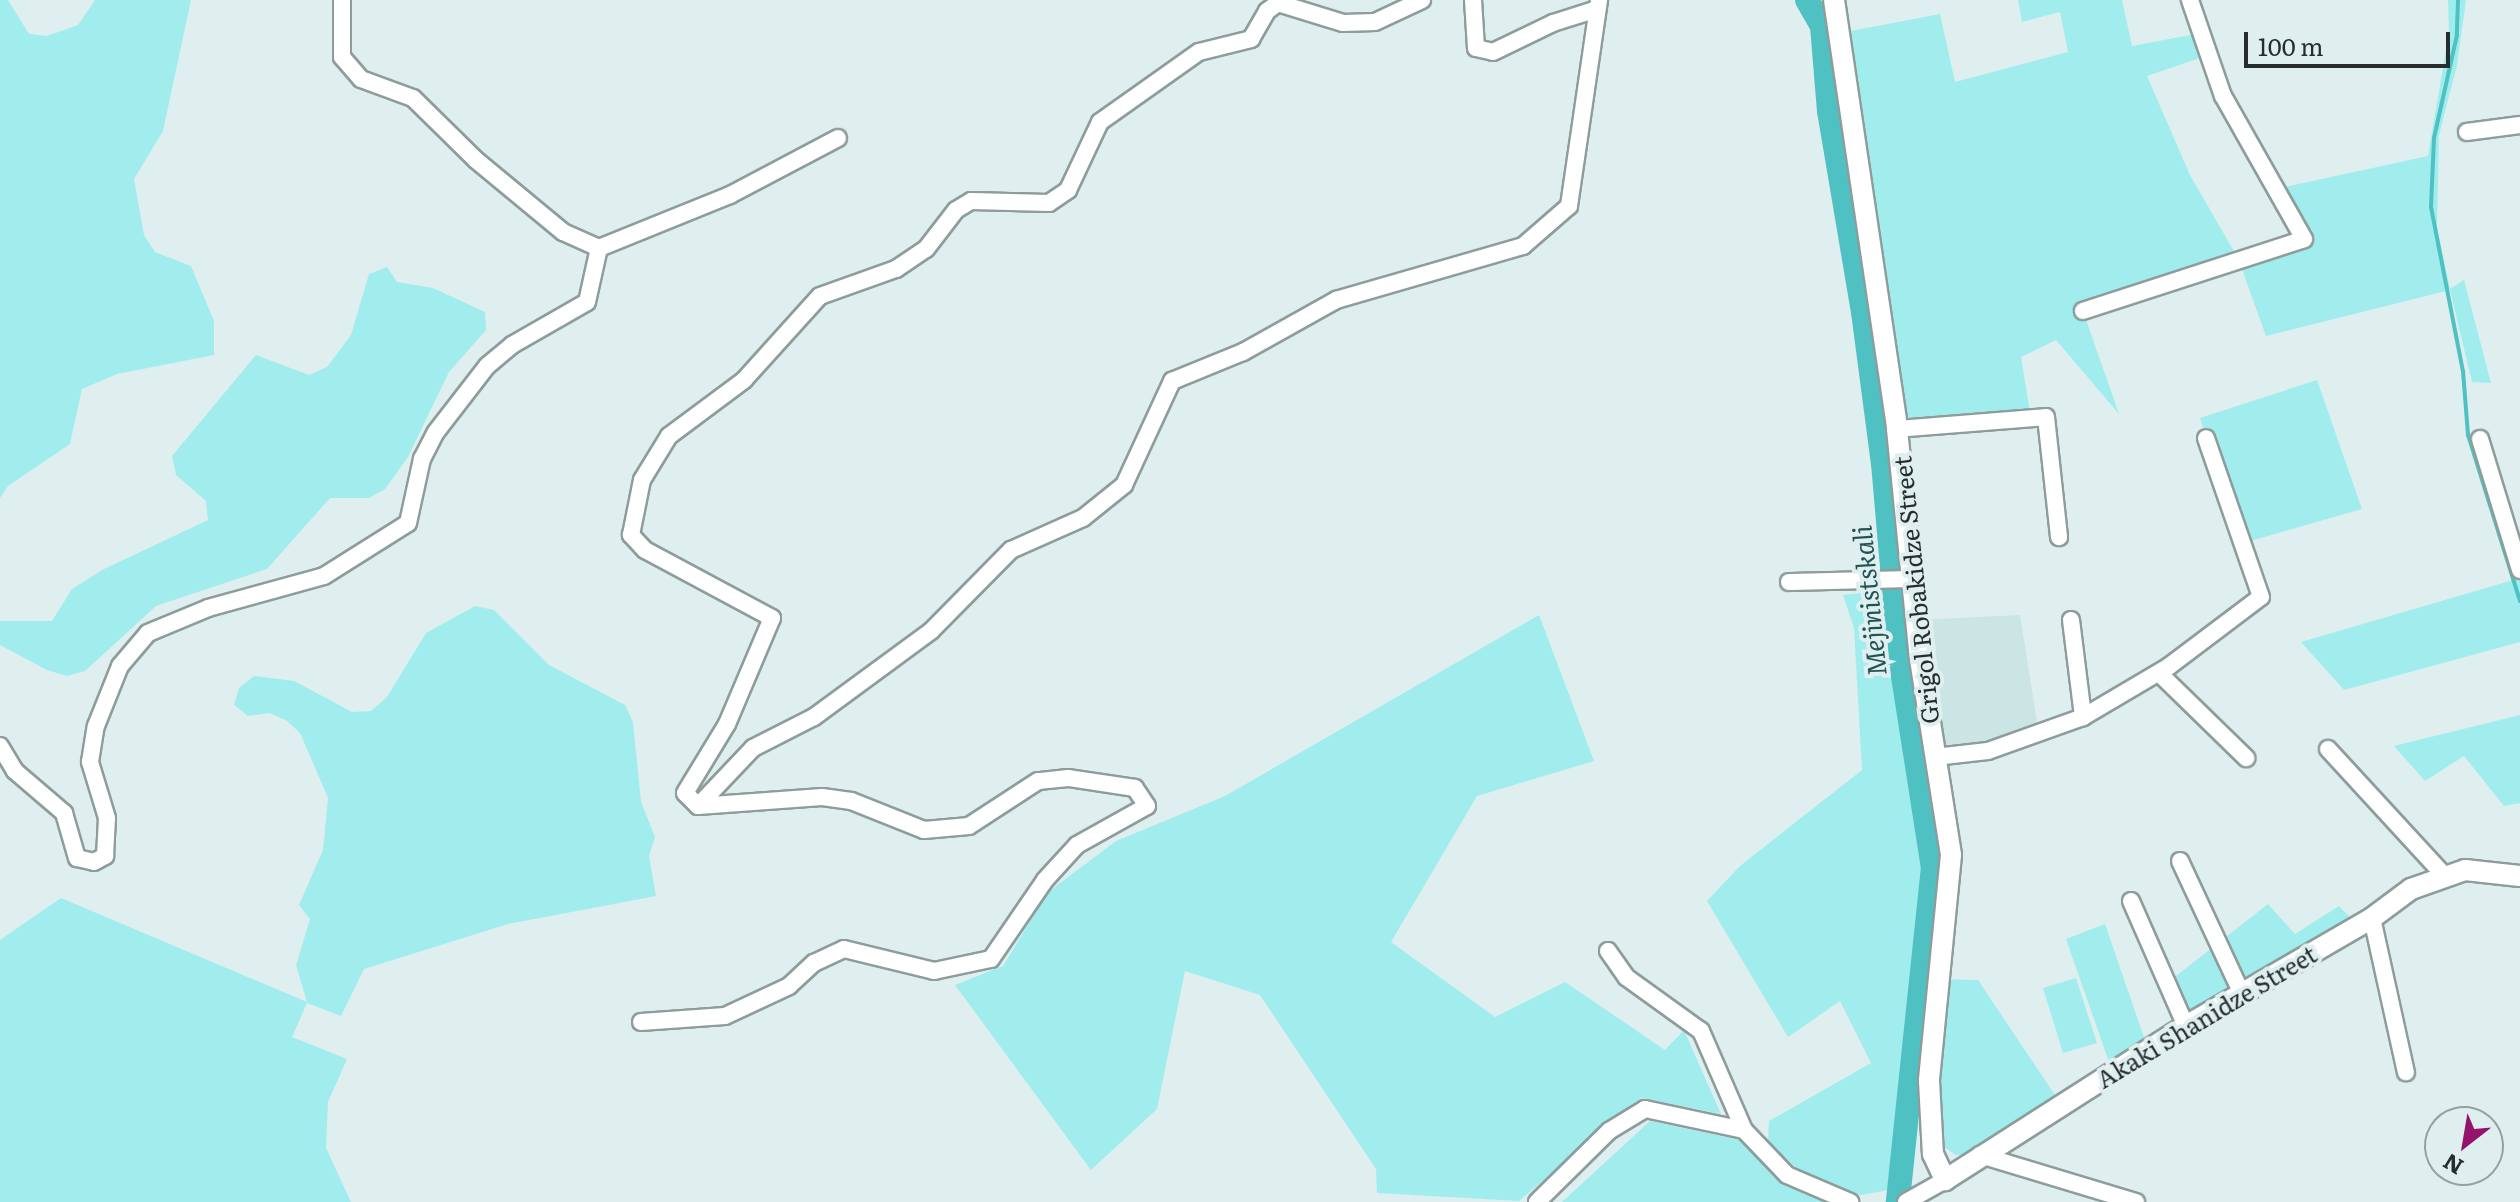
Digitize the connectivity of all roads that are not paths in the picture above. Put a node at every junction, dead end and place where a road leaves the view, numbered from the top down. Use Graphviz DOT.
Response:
graph roads {
  1 [pos="342,0"];
  2 [pos="1422,0"];
  3 [pos="1473,0"];
  4 [pos="1834,0"];
  5 [pos="2190,0"];
  6 [pos="1598,5"];
  7 [pos="2520,125"];
  8 [pos="2467,132"];
  9 [pos="838,138"];
  10 [pos="599,248"];
  11 [pos="2083,311"];
  12 [pos="1897,429"];
  13 [pos="2206,438"];
  14 [pos="2480,439"];
  15 [pos="2059,537"];
  16 [pos="2520,570"];
  17 [pos="1908,579"];
  18 [pos="1789,582"];
  19 [pos="2071,620"];
  20 [pos="2159,673"];
  21 [pos="2083,717"];
  22 [pos="0,746"];
  23 [pos="2328,749"];
  24 [pos="1935,757"];
  25 [pos="2246,758"];
  26 [pos="698,806"];
  27 [pos="2180,861"];
  28 [pos="2444,875"];
  29 [pos="2520,876"];
  30 [pos="2131,901"];
  31 [pos="2372,918"];
  32 [pos="1608,951"];
  33 [pos="2241,992"];
  34 [pos="641,1022"];
  35 [pos="2186,1026"];
  36 [pos="2406,1072"];
  37 [pos="1744,1130"];
  38 [pos="1980,1155"];
  39 [pos="1945,1180"];
  40 [pos="1537,1202"];
  41 [pos="1850,1202"];
  42 [pos="1906,1202"];
  43 [pos="2136,1202"];
  1 -- 10 [label="street"];
  2 -- 26 [label="street"];
  3 -- 6 [label="street"];
  4 -- 12 [label="street, Grigol Robakidze Street"];
  5 -- 11 [label="street"];
  6 -- 26 [label="street"];
  7 -- 8 [label="street"];
  9 -- 10 [label="street"];
  10 -- 22 [label="street"];
  12 -- 15 [label="street"];
  12 -- 17 [label="street, Grigol Robakidze Street"];
  13 -- 20 [label="street"];
  14 -- 16 [label="street"];
  17 -- 18 [label="street"];
  17 -- 24 [label="street, Grigol Robakidze Street"];
  19 -- 21 [label="street"];
  20 -- 21 [label="street"];
  20 -- 25 [label="street"];
  21 -- 24 [label="street"];
  23 -- 28 [label="street"];
  24 -- 39 [label="street, Grigol Robakidze Street"];
  26 -- 34 [label="street"];
  27 -- 33 [label="street"];
  28 -- 29 [label="street, Akaki Shanidze Street"];
  28 -- 31 [label="street, Akaki Shanidze Street"];
  30 -- 35 [label="street"];
  31 -- 33 [label="street, Akaki Shanidze Street"];
  31 -- 36 [label="street"];
  32 -- 37 [label="street"];
  33 -- 35 [label="street, Akaki Shanidze Street"];
  35 -- 38 [label="street, Akaki Shanidze Street"];
  37 -- 40 [label="street"];
  37 -- 41 [label="street"];
  38 -- 39 [label="street, Akaki Shanidze Street"];
  38 -- 43 [label="street"];
  39 -- 42 [label="street, Akaki Shanidze Street"];
}
